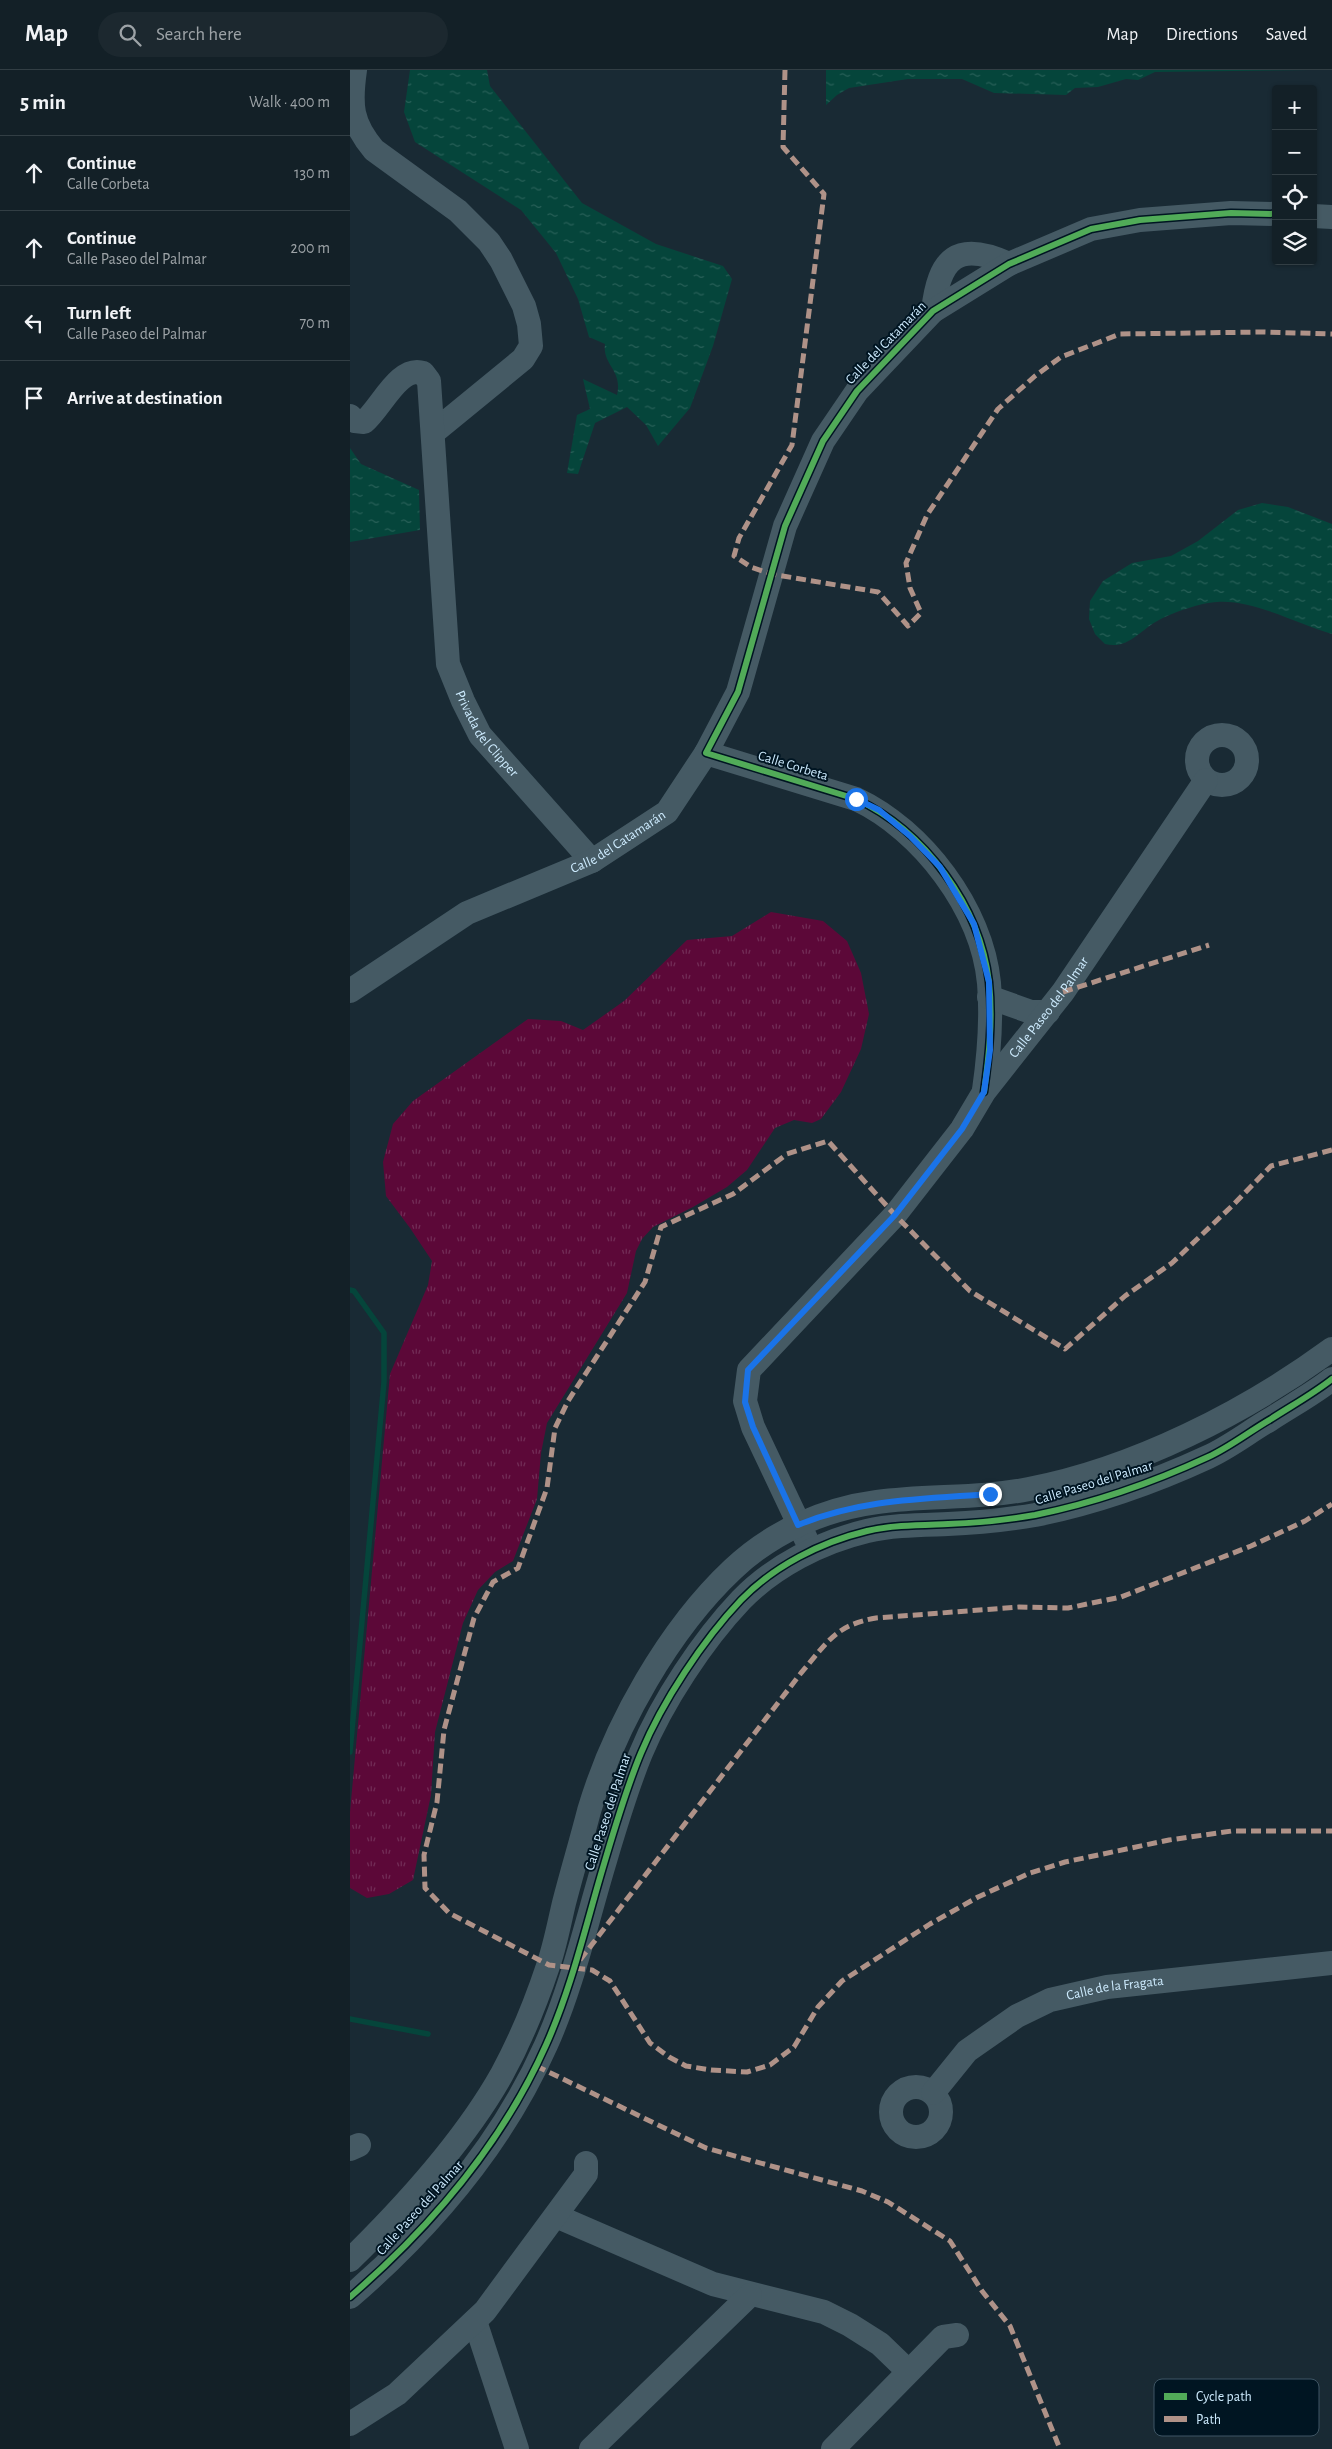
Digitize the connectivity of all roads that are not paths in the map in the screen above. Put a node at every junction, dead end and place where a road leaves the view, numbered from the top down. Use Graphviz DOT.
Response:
graph roads {
  1 [pos="355,70"];
  2 [pos="1272,214"];
  3 [pos="1317,216"];
  4 [pos="1332,217"];
  5 [pos="1010,264"];
  6 [pos="933,311"];
  7 [pos="350,416"];
  8 [pos="435,439"];
  9 [pos="706,753"];
  10 [pos="1206,780"];
  11 [pos="592,862"];
  12 [pos="350,973"];
  13 [pos="375,974"];
  14 [pos="350,991"];
  15 [pos="989,997"];
  16 [pos="1048,1012"];
  17 [pos="984,1092"];
  18 [pos="1332,1349"];
  19 [pos="1332,1379"];
  20 [pos="798,1525"];
  21 [pos="811,1550"];
  22 [pos="1332,1963"];
  23 [pos="521,2033"];
  24 [pos="548,2043"];
  25 [pos="933,2093"];
  26 [pos="484,2103"];
  27 [pos="506,2120"];
  28 [pos="586,2163"];
  29 [pos="556,2216"];
  30 [pos="350,2260"];
  31 [pos="750,2294"];
  32 [pos="350,2297"];
  33 [pos="475,2321"];
  34 [pos="957,2335"];
  35 [pos="908,2371"];
  36 [pos="350,2424"];
  37 [pos="516,2449"];
  38 [pos="591,2449"];
  39 [pos="833,2449"];
  1 -- 8 [label="street"];
  2 -- 5 [label="street, Calle del Catamarán"];
  3 -- 4 [label="street"];
  5 -- 6 [label="street, Calle del Catamarán"];
  5 -- 6 [label="street"];
  6 -- 9 [label="street, Calle del Catamarán"];
  7 -- 8 [label="street, Privada del Clipper"];
  8 -- 11 [label="street, Privada del Clipper"];
  9 -- 11 [label="street, Calle del Catamarán"];
  9 -- 15 [label="street, Calle Corbeta"];
  10 -- 16 [label="street, Calle Paseo del Palmar"];
  11 -- 13 [label="street, Calle del Catamarán"];
  12 -- 13 [label="street"];
  13 -- 14 [label="street, Calle del Catamarán"];
  15 -- 16 [label="street"];
  15 -- 17 [label="street, Calle Corbeta"];
  16 -- 17 [label="street, Calle Paseo del Palmar"];
  17 -- 20 [label="street, Calle Paseo del Palmar"];
  18 -- 20 [label="street, Calle Paseo del Palmar"];
  19 -- 21 [label="street, Calle Paseo del Palmar"];
  20 -- 21 [label="street, Calle Paseo del Palmar"];
  20 -- 23 [label="street, Calle Paseo del Palmar"];
  21 -- 24 [label="street, Calle Paseo del Palmar"];
  22 -- 25 [label="street, Calle de la Fragata"];
  23 -- 24 [label="street"];
  23 -- 26 [label="street, Calle Paseo del Palmar"];
  24 -- 27 [label="street, Calle Paseo del Palmar"];
  26 -- 27 [label="street"];
  26 -- 30 [label="street, Calle Paseo del Palmar"];
  27 -- 32 [label="street, Calle Paseo del Palmar"];
  28 -- 29 [label="street"];
  29 -- 31 [label="street"];
  29 -- 33 [label="street"];
  31 -- 35 [label="street"];
  31 -- 38 [label="street"];
  33 -- 36 [label="street"];
  33 -- 37 [label="street"];
  34 -- 35 [label="street"];
  35 -- 39 [label="street"];
}
